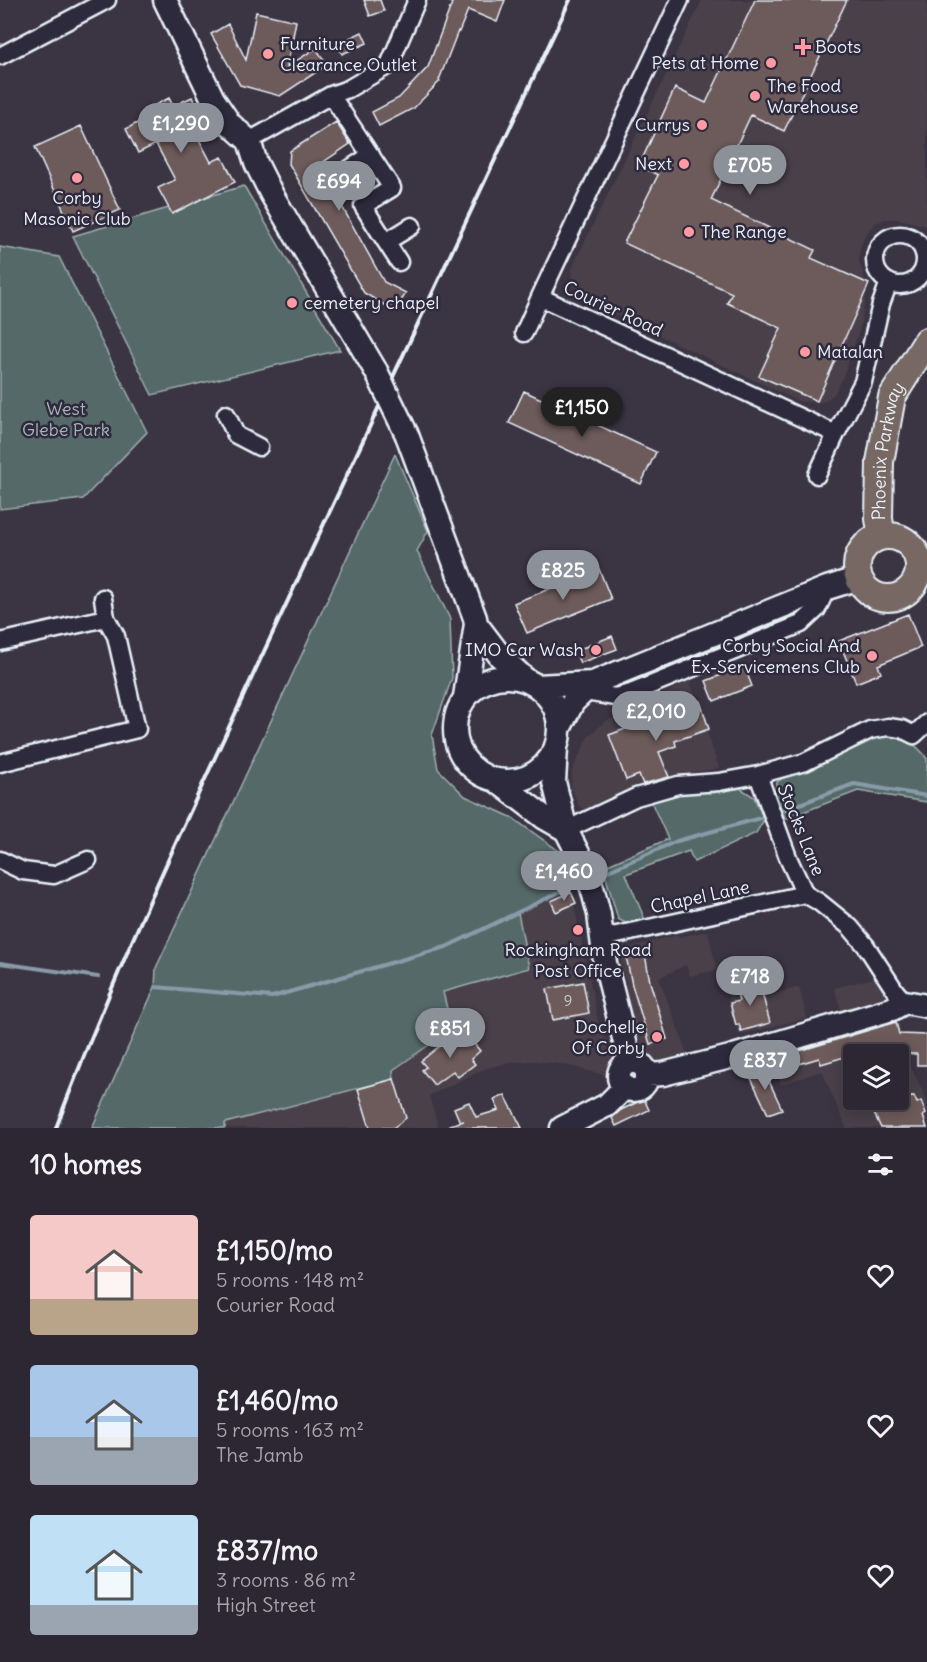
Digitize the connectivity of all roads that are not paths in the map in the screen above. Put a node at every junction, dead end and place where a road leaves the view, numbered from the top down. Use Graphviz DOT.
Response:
graph roads {
  1 [pos="107,0"];
  2 [pos="165,0"];
  3 [pos="417,0"];
  4 [pos="680,0"];
  5 [pos="0,56"];
  6 [pos="331,95"];
  7 [pos="249,141"];
  8 [pos="371,155"];
  9 [pos="337,177"];
  10 [pos="412,226"];
  11 [pos="386,242"];
  12 [pos="399,262"];
  13 [pos="888,282"];
  14 [pos="923,284"];
  15 [pos="540,297"];
  16 [pos="524,333"];
  17 [pos="927,341"];
  18 [pos="226,414"];
  19 [pos="836,434"];
  20 [pos="259,447"];
  21 [pos="817,475"];
  22 [pos="882,536"];
  23 [pos="921,550"];
  24 [pos="859,578"];
  25 [pos="917,588"];
  26 [pos="103,598"];
  27 [pos="106,618"];
  28 [pos="476,624"];
  29 [pos="0,642"];
  30 [pos="531,683"];
  31 [pos="589,687"];
  32 [pos="465,697"];
  33 [pos="923,734"];
  34 [pos="558,738"];
  35 [pos="0,763"];
  36 [pos="758,775"];
  37 [pos="498,781"];
  38 [pos="566,830"];
  39 [pos="0,860"];
  40 [pos="88,860"];
  41 [pos="805,894"];
  42 [pos="603,938"];
  43 [pos="916,1004"];
  44 [pos="639,1069"];
  45 [pos="562,1128"];
  1 -- 5 [label="street"];
  2 -- 7 [label="main road"];
  3 -- 6 [label="street"];
  4 -- 15 [label="street, Courier Road"];
  6 -- 7 [label="street"];
  6 -- 8 [label="street"];
  7 -- 28 [label="main road, bridge"];
  8 -- 9 [label="street"];
  8 -- 11 [label="street"];
  10 -- 11 [label="street"];
  11 -- 12 [label="street"];
  13 -- 14 [label="street"];
  13 -- 14 [label="street"];
  13 -- 19 [label="street"];
  15 -- 16 [label="street"];
  15 -- 19 [label="street, Courier Road"];
  17 -- 22 [label="main road, Phoenix Parkway"];
  18 -- 20 [label="street"];
  19 -- 21 [label="street"];
  22 -- 23 [label="main road"];
  22 -- 24 [label="main road"];
  23 -- 25 [label="main road"];
  24 -- 25 [label="main road"];
  24 -- 31 [label="main road"];
  26 -- 27 [label="street"];
  27 -- 29 [label="street"];
  27 -- 35 [label="street"];
  28 -- 30 [label="main road"];
  28 -- 32 [label="main road"];
  30 -- 31 [label="main road"];
  30 -- 32 [label="main road"];
  30 -- 34 [label="main road"];
  31 -- 34 [label="main road"];
  32 -- 37 [label="main road"];
  33 -- 36 [label="street"];
  34 -- 37 [label="main road"];
  34 -- 38 [label="main road"];
  36 -- 38 [label="street"];
  36 -- 41 [label="street, Stocks Lane"];
  37 -- 38 [label="main road"];
  38 -- 42 [label="main road"];
  39 -- 40 [label="street"];
  41 -- 42 [label="street, Chapel Lane"];
  41 -- 43 [label="street, Stocks Lane"];
  42 -- 44 [label="main road"];
  43 -- 44 [label="main road"];
  44 -- 45 [label="main road"];
}
